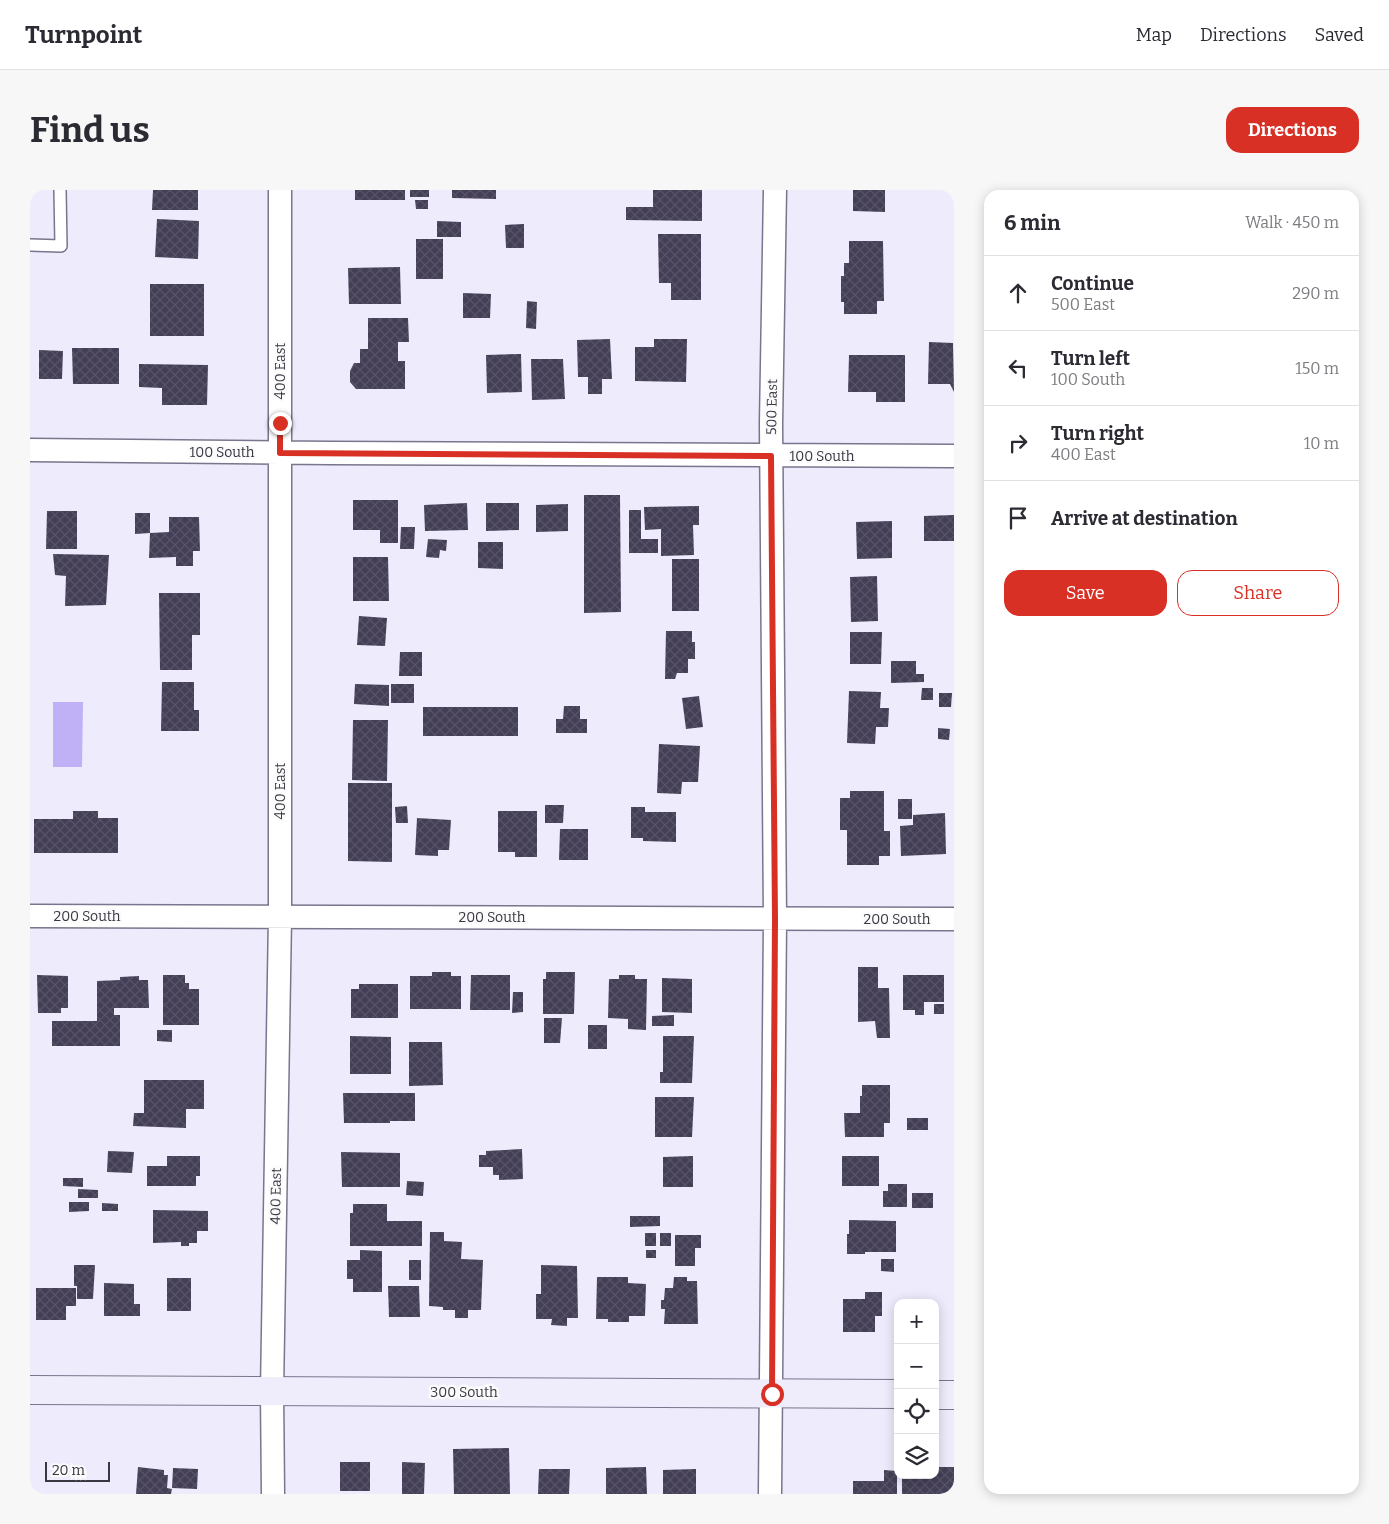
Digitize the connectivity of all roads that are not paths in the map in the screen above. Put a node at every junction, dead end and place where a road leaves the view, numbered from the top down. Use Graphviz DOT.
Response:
graph roads {
  1 [pos="60,190"];
  2 [pos="280,190"];
  3 [pos="775,190"];
  4 [pos="30,245"];
  5 [pos="30,450"];
  6 [pos="280,453"];
  7 [pos="771,456"];
  8 [pos="954,456"];
  9 [pos="30,916"];
  10 [pos="280,917"];
  11 [pos="775,919"];
  12 [pos="954,919"];
  13 [pos="30,1390"];
  14 [pos="272,1391"];
  15 [pos="772,1394"];
  16 [pos="894,1394"];
  17 [pos="939,1394"];
  18 [pos="954,1395"];
  19 [pos="273,1494"];
  20 [pos="770,1494"];
  1 -- 4 [label="lane"];
  2 -- 6 [label="street, 400 East"];
  3 -- 7 [label="street, 500 East"];
  5 -- 6 [label="street, 100 South"];
  6 -- 7 [label="street, 100 South"];
  6 -- 10 [label="street, 400 East"];
  7 -- 8 [label="street, 100 South"];
  7 -- 11 [label="street, 500 East"];
  9 -- 10 [label="street, 200 South"];
  10 -- 11 [label="street, 200 South"];
  10 -- 14 [label="street, 400 East"];
  11 -- 12 [label="street, 200 South"];
  11 -- 15 [label="street, 500 East"];
  13 -- 14 [label="main road, 300 South"];
  14 -- 15 [label="main road, 300 South"];
  14 -- 19 [label="street, 400 East"];
  15 -- 16 [label="main road, 300 South"];
  15 -- 20 [label="street, 500 East"];
  17 -- 18 [label="main road"];
}
